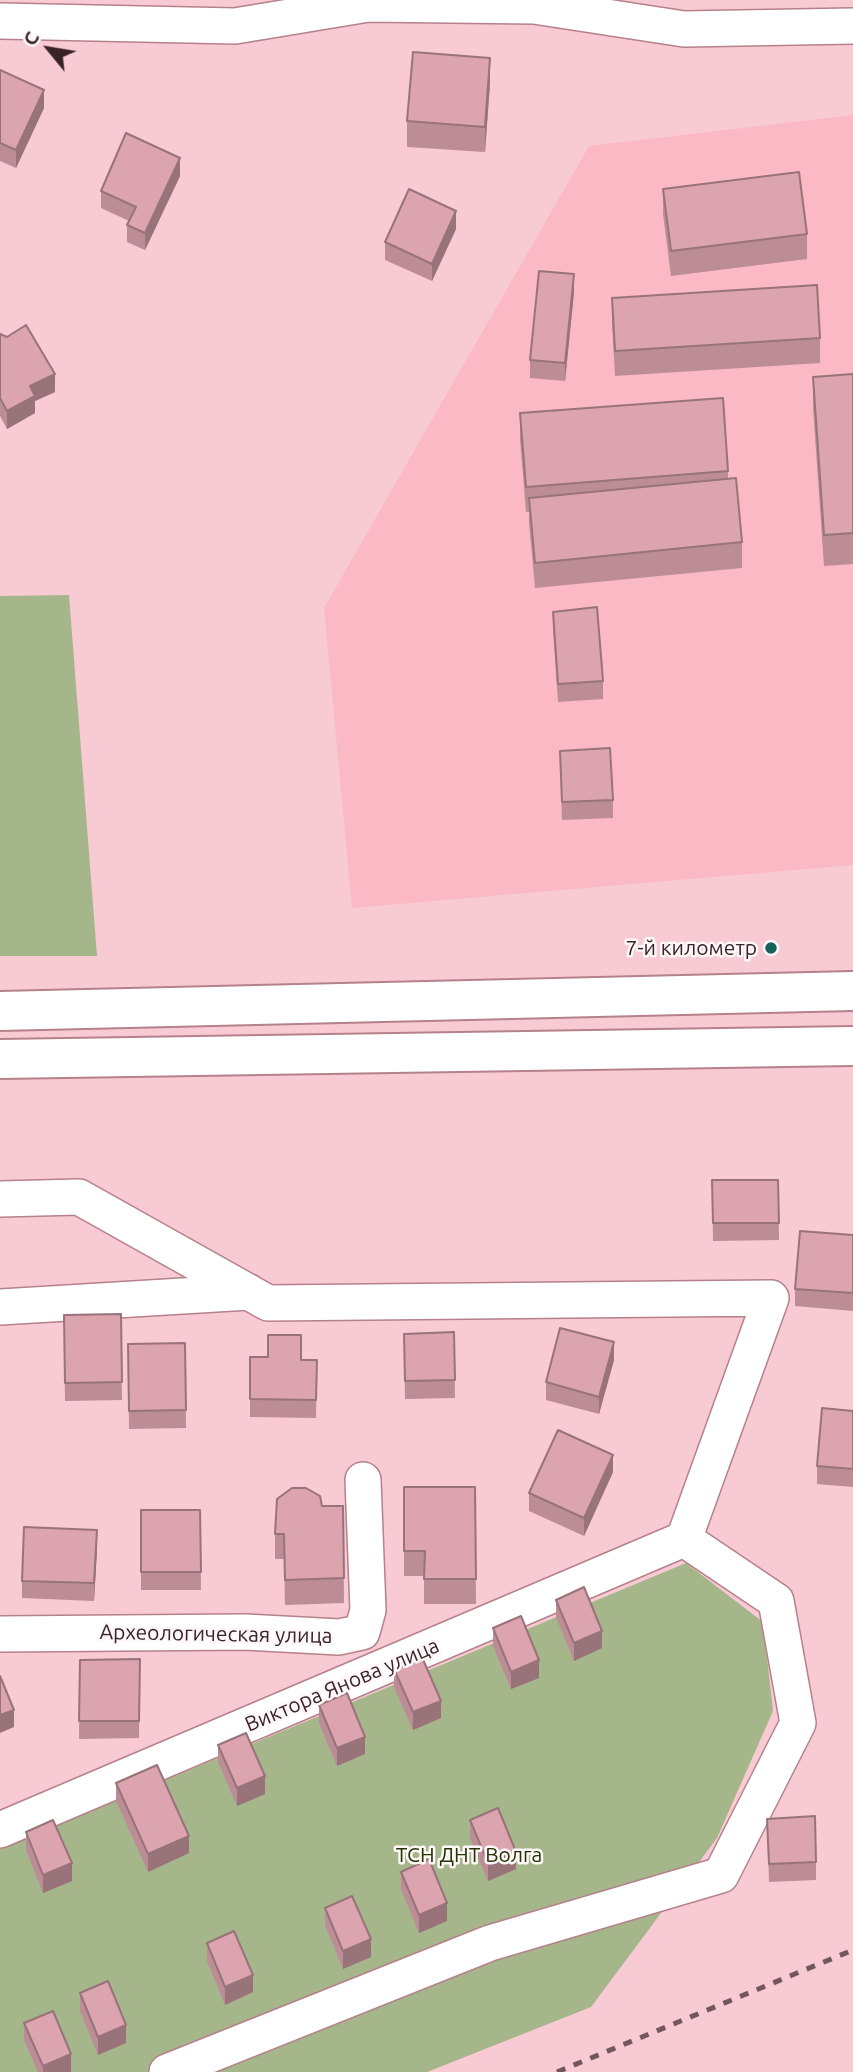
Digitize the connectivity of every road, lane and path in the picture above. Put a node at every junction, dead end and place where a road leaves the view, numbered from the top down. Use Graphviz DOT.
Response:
graph roads {
  1 [pos="0,21"];
  2 [pos="853,26"];
  3 [pos="853,991"];
  4 [pos="0,1011"];
  5 [pos="853,1046"];
  6 [pos="0,1059"];
  7 [pos="0,1199"];
  8 [pos="249,1292"];
  9 [pos="0,1307"];
  10 [pos="363,1480"];
  11 [pos="684,1539"];
  12 [pos="0,1634"];
  13 [pos="0,1830"];
  14 [pos="167,2072"];
  1 -- 2 [label="street"];
  3 -- 4 [label="main road"];
  5 -- 6 [label="main road"];
  7 -- 8 [label="street"];
  8 -- 9 [label="street"];
  8 -- 11 [label="street"];
  10 -- 12 [label="street, Археологическая улица"];
  11 -- 13 [label="street, Виктора Янова улица"];
  11 -- 14 [label="street"];
}
